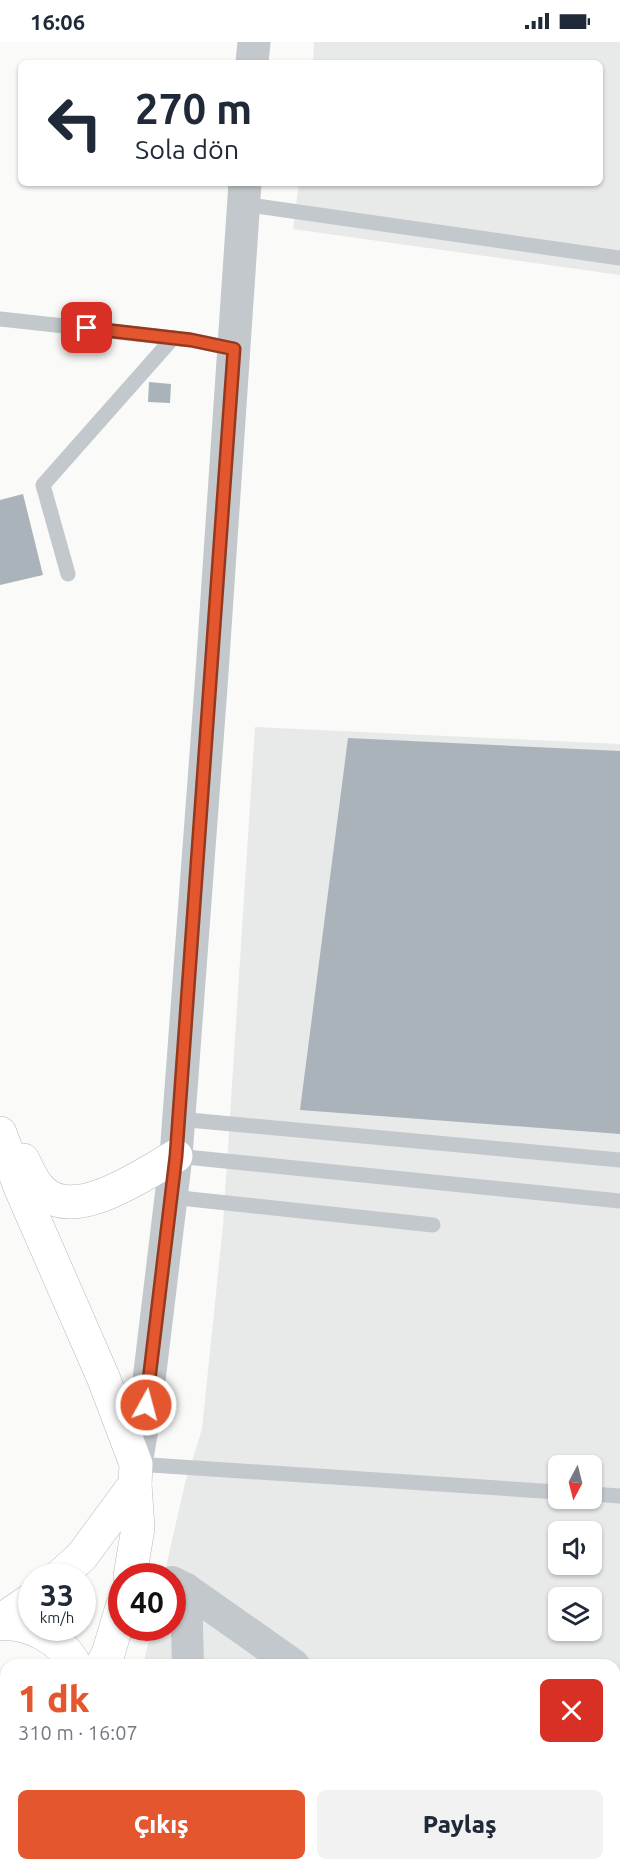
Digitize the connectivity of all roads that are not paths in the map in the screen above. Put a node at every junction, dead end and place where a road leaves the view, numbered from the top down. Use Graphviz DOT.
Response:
graph roads {
  1 [pos="254,42"];
  2 [pos="252,60"];
  3 [pos="244,193"];
  4 [pos="620,258"];
  5 [pos="0,319"];
  6 [pos="173,338"];
  7 [pos="234,349"];
  8 [pos="68,574"];
  9 [pos="0,1110"];
  10 [pos="178,1119"];
  11 [pos="0,1133"];
  12 [pos="176,1156"];
  13 [pos="620,1160"];
  14 [pos="171,1197"];
  15 [pos="620,1201"];
  16 [pos="433,1225"];
  17 [pos="135,1474"];
  18 [pos="548,1492"];
  19 [pos="602,1495"];
  20 [pos="620,1496"];
  21 [pos="75,1563"];
  22 [pos="151,1563"];
  23 [pos="186,1596"];
  24 [pos="18,1609"];
  25 [pos="0,1622"];
  26 [pos="112,1641"];
  27 [pos="179,1641"];
  28 [pos="72,1659"];
  29 [pos="105,1659"];
  30 [pos="186,1659"];
  31 [pos="285,1659"];
  1 -- 2 [label="street"];
  3 -- 4 [label="lane"];
  3 -- 7 [label="street"];
  5 -- 6 [label="lane"];
  6 -- 7 [label="lane"];
  6 -- 8 [label="lane"];
  7 -- 10 [label="street"];
  9 -- 12 [label="main road"];
  10 -- 12 [label="street"];
  10 -- 13 [label="lane"];
  11 -- 17 [label="main road"];
  12 -- 14 [label="street"];
  12 -- 15 [label="lane"];
  14 -- 16 [label="lane"];
  14 -- 17 [label="street"];
  17 -- 18 [label="lane"];
  17 -- 21 [label="main road"];
  17 -- 22 [label="main road"];
  19 -- 20 [label="lane"];
  23 -- 31 [label="street"];
  24 -- 25 [label="main road"];
  25 -- 28 [label="main road"];
  26 -- 29 [label="main road"];
  27 -- 30 [label="street"];
}
